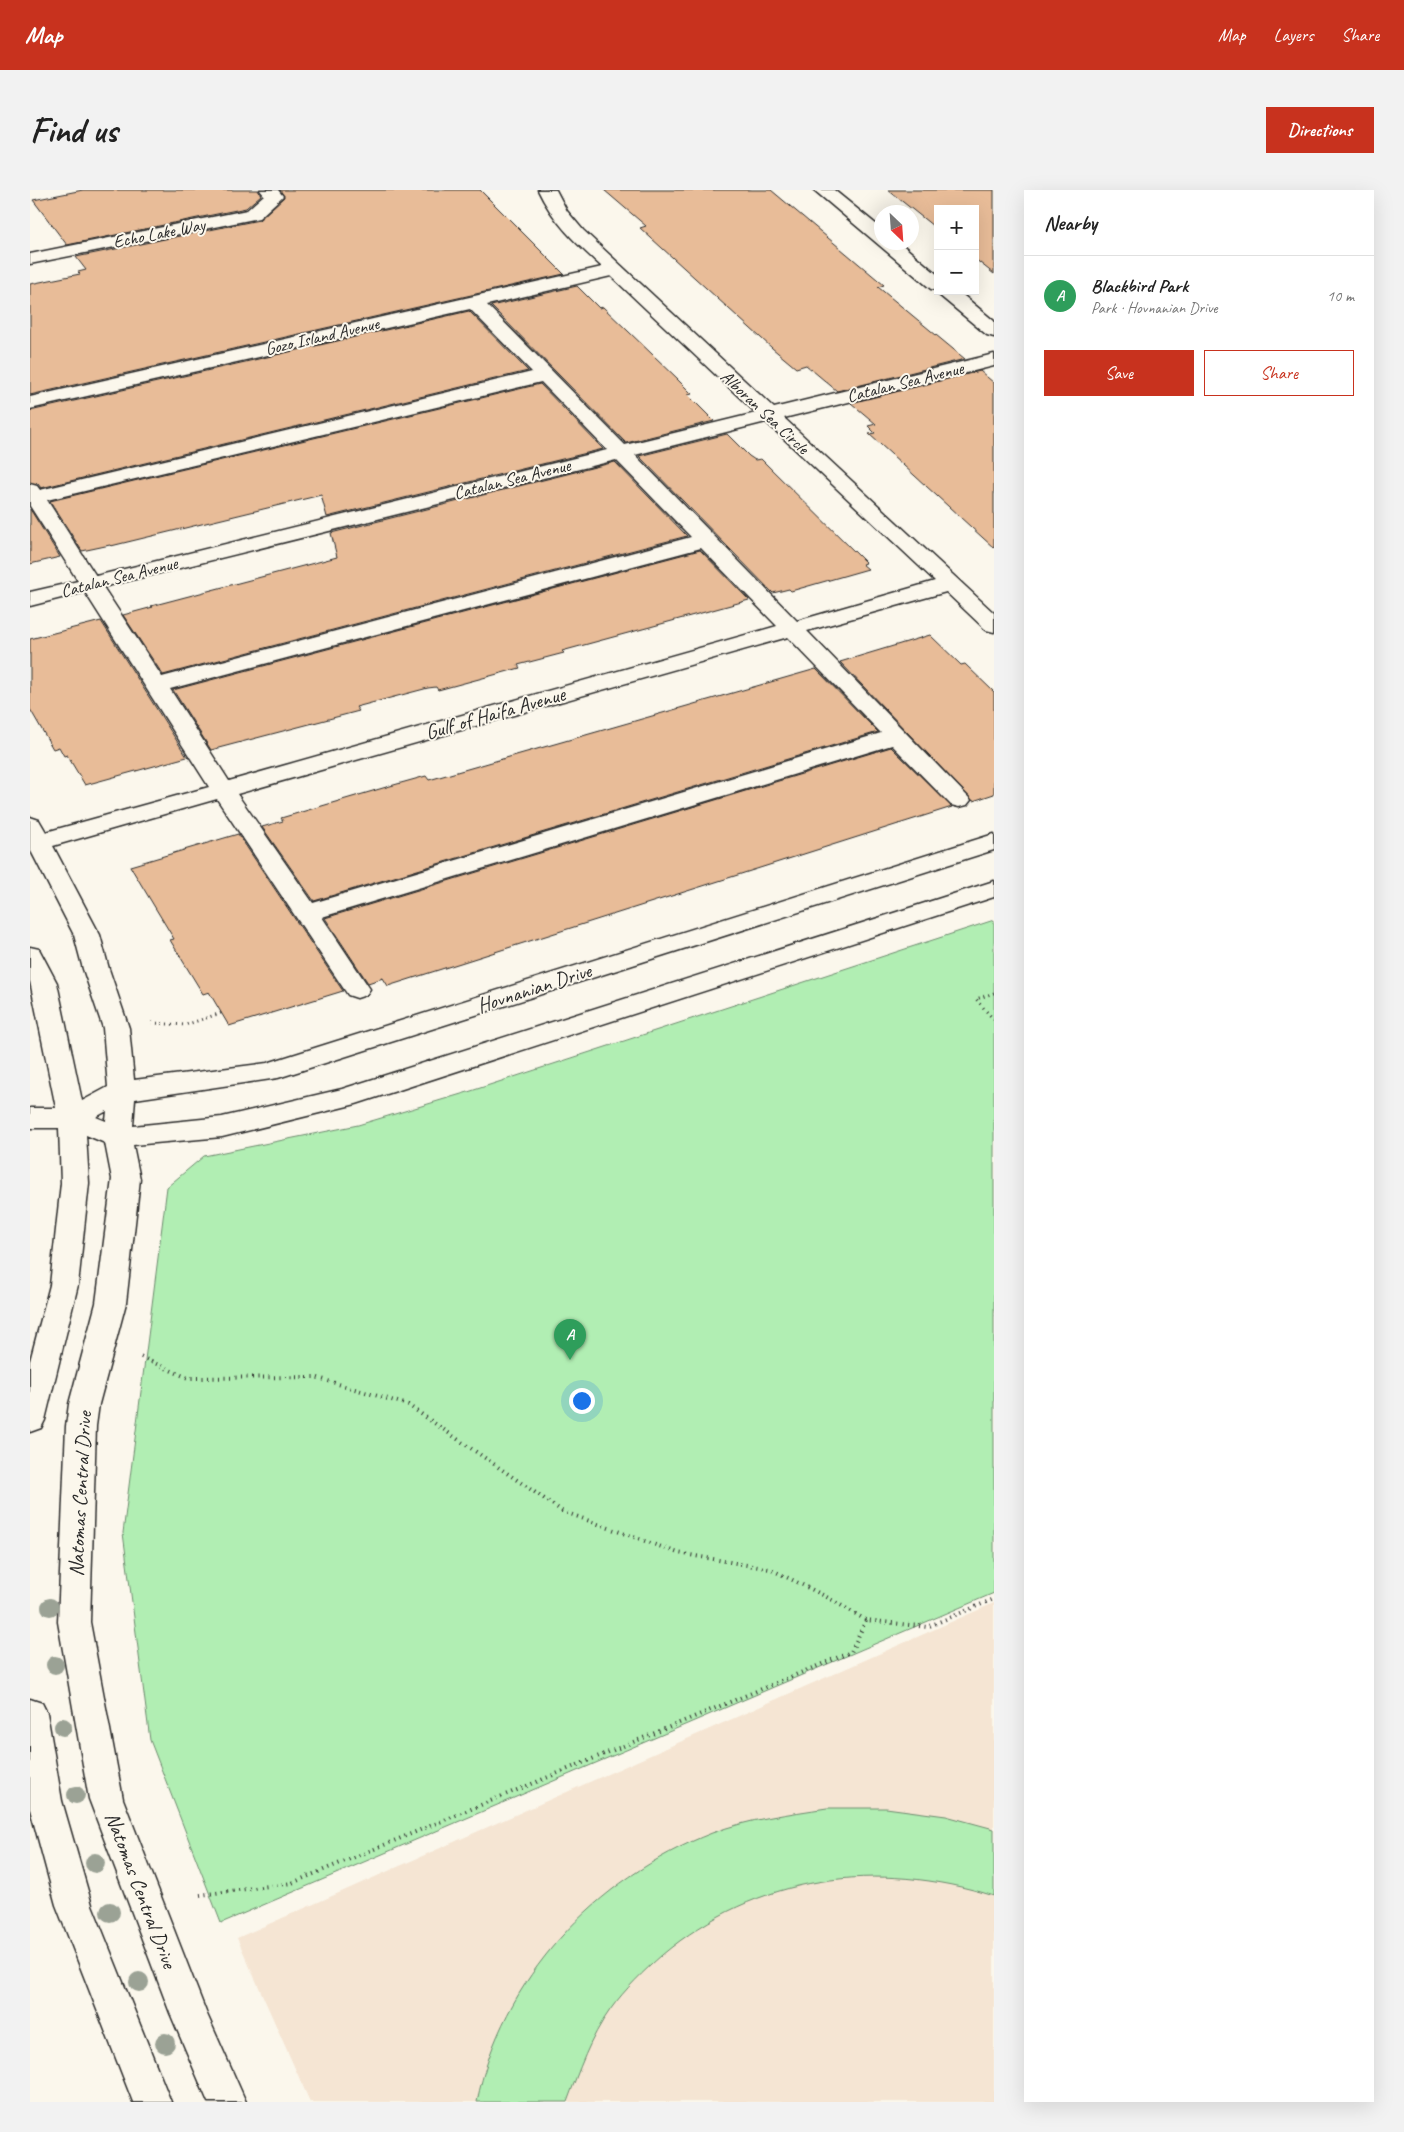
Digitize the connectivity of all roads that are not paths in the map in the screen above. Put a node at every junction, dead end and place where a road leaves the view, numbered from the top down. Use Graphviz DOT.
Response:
graph roads {
  1 [pos="269,190"];
  2 [pos="547,190"];
  3 [pos="823,190"];
  4 [pos="874,231"];
  5 [pos="897,250"];
  6 [pos="30,259"];
  7 [pos="615,270"];
  8 [pos="934,281"];
  9 [pos="951,295"];
  10 [pos="474,302"];
  11 [pos="994,331"];
  12 [pos="994,360"];
  13 [pos="545,375"];
  14 [pos="30,403"];
  15 [pos="770,416"];
  16 [pos="620,452"];
  17 [pos="32,494"];
  18 [pos="706,540"];
  19 [pos="90,584"];
  20 [pos="950,584"];
  21 [pos="30,599"];
  22 [pos="994,625"];
  23 [pos="792,628"];
  24 [pos="156,686"];
  25 [pos="897,736"];
  26 [pos="223,790"];
  27 [pos="959,800"];
  28 [pos="35,834"];
  29 [pos="994,842"];
  30 [pos="994,889"];
  31 [pos="307,913"];
  32 [pos="30,955"];
  33 [pos="357,989"];
  34 [pos="122,1091"];
  35 [pos="30,1118"];
  36 [pos="72,1118"];
  37 [pos="118,1137"];
  38 [pos="41,1340"];
  39 [pos="30,1420"];
  40 [pos="30,1713"];
  41 [pos="152,2102"];
  42 [pos="227,2102"];
  1 -- 6 [label="street, Echo Lake Way"];
  2 -- 7 [label="street, Alboran Sea Circle"];
  3 -- 4 [label="street"];
  5 -- 8 [label="street"];
  7 -- 10 [label="street, Gozo Island Avenue"];
  7 -- 15 [label="street, Alboran Sea Circle"];
  9 -- 11 [label="street"];
  10 -- 13 [label="street"];
  10 -- 14 [label="street, Gozo Island Avenue"];
  12 -- 15 [label="street, Catalan Sea Avenue"];
  13 -- 16 [label="street"];
  13 -- 17 [label="street"];
  15 -- 16 [label="street, Catalan Sea Avenue"];
  15 -- 20 [label="street, Alboran Sea Circle"];
  16 -- 18 [label="street"];
  16 -- 19 [label="street, Catalan Sea Avenue"];
  17 -- 19 [label="street"];
  18 -- 23 [label="street"];
  18 -- 24 [label="street"];
  19 -- 21 [label="street, Catalan Sea Avenue"];
  19 -- 24 [label="street"];
  20 -- 22 [label="street, Alboran Sea Circle"];
  20 -- 23 [label="street, Gulf of Haifa Avenue"];
  23 -- 25 [label="street"];
  23 -- 26 [label="street, Gulf of Haifa Avenue"];
  24 -- 26 [label="street"];
  25 -- 27 [label="street"];
  25 -- 31 [label="street"];
  26 -- 28 [label="street, Gulf of Haifa Avenue"];
  26 -- 31 [label="street"];
  28 -- 34 [label="street, Natomas Central Drive"];
  29 -- 34 [label="street, Hovnanian Drive"];
  30 -- 37 [label="street, Hovnanian Drive"];
  31 -- 33 [label="street"];
  32 -- 36 [label="street"];
  34 -- 36 [label="street, Hovnanian Drive"];
  34 -- 37 [label="street, Natomas Central Drive"];
  35 -- 36 [label="street, Hovnanian Drive"];
  36 -- 37 [label="street, Hovnanian Drive"];
  36 -- 38 [label="street"];
  37 -- 42 [label="street, Natomas Central Drive"];
  38 -- 39 [label="street"];
  40 -- 41 [label="street"];
}
